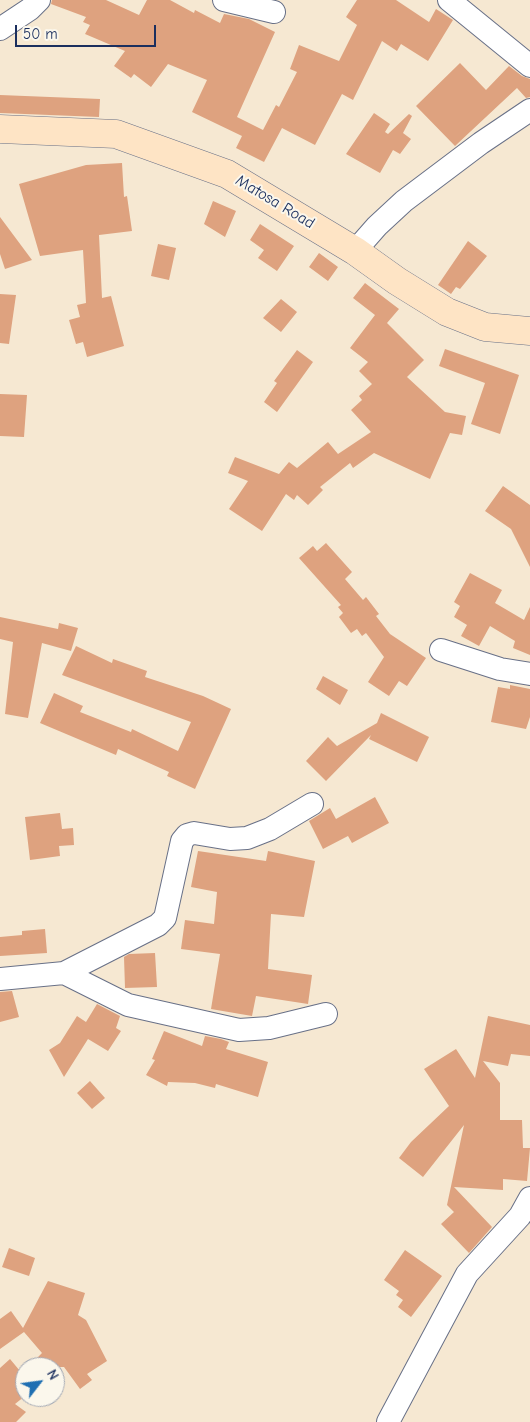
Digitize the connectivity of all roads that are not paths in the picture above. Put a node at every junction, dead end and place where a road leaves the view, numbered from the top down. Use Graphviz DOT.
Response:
graph roads {
  1 [pos="39,0"];
  2 [pos="224,0"];
  3 [pos="449,0"];
  4 [pos="274,12"];
  5 [pos="0,29"];
  6 [pos="530,66"];
  7 [pos="530,110"];
  8 [pos="0,129"];
  9 [pos="356,251"];
  10 [pos="530,331"];
  11 [pos="441,650"];
  12 [pos="530,674"];
  13 [pos="312,804"];
  14 [pos="64,973"];
  15 [pos="0,979"];
  16 [pos="326,1014"];
  17 [pos="530,1198"];
  18 [pos="388,1422"];
  1 -- 5 [label="street"];
  2 -- 4 [label="street"];
  3 -- 6 [label="street"];
  7 -- 9 [label="street"];
  8 -- 9 [label="street, Matosa Road"];
  9 -- 10 [label="street, Matosa Road"];
  11 -- 12 [label="street"];
  13 -- 14 [label="street"];
  14 -- 15 [label="street"];
  14 -- 16 [label="street"];
  17 -- 18 [label="street"];
}
